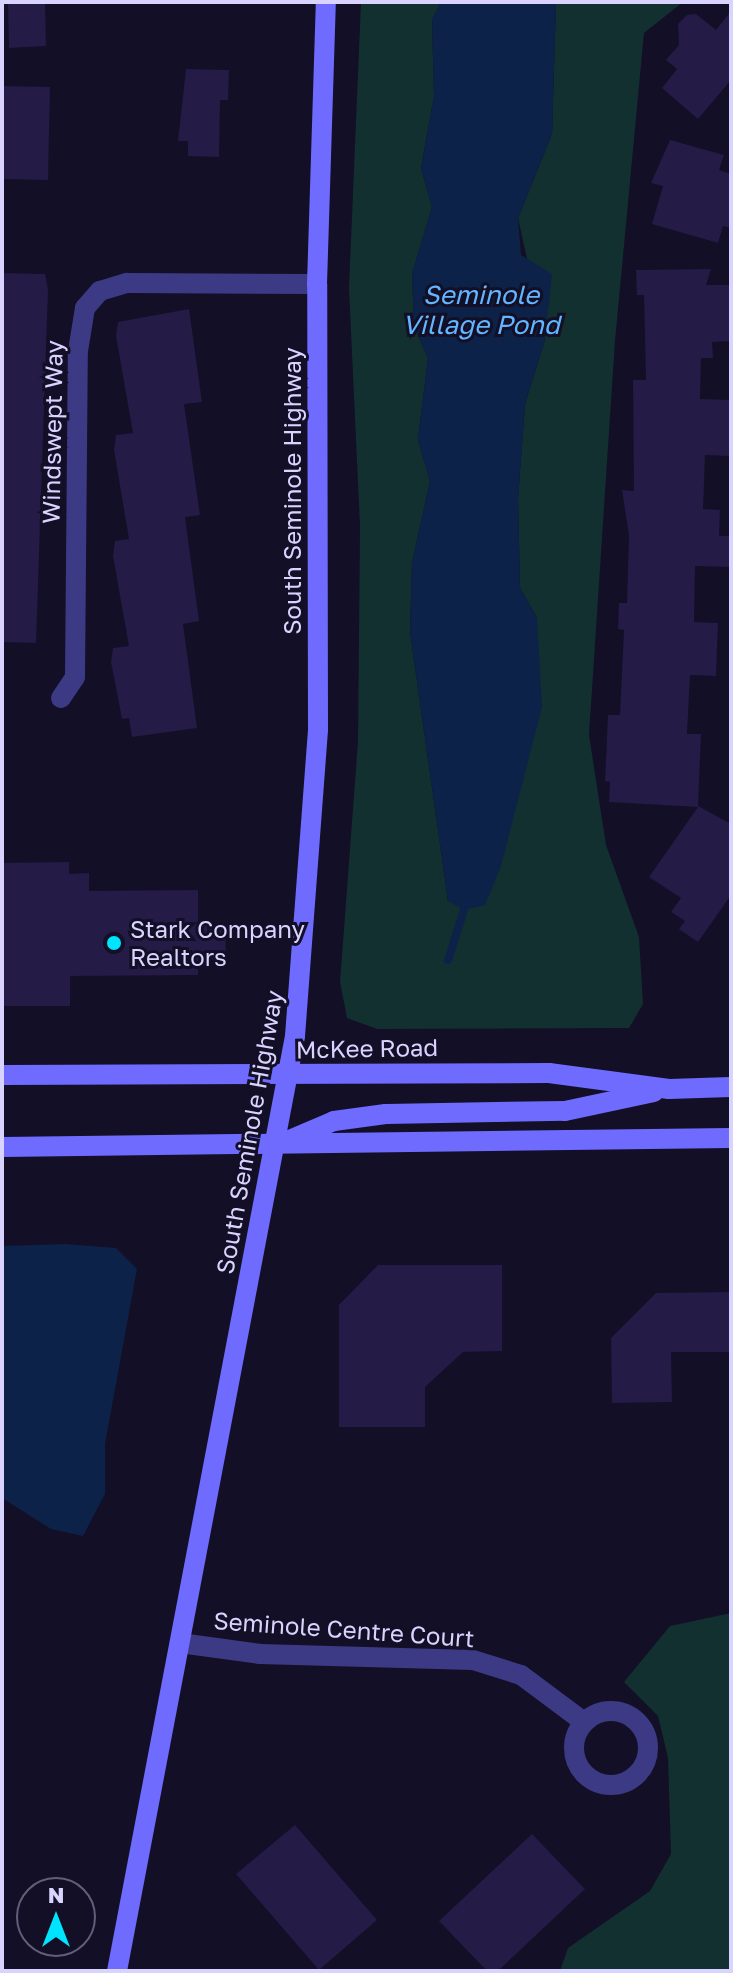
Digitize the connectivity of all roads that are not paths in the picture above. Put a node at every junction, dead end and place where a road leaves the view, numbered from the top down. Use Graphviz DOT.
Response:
graph roads {
  1 [pos="326,2"];
  2 [pos="317,284"];
  3 [pos="61,698"];
  4 [pos="2,1075"];
  5 [pos="290,1075"];
  6 [pos="731,1087"];
  7 [pos="669,1089"];
  8 [pos="731,1138"];
  9 [pos="277,1145"];
  10 [pos="2,1147"];
  11 [pos="180,1643"];
  12 [pos="584,1722"];
  13 [pos="117,1971"];
  1 -- 2 [label="street, South Seminole Highway"];
  2 -- 3 [label="street, Windswept Way"];
  2 -- 5 [label="street, South Seminole Highway"];
  4 -- 5 [label="street, McKee Road"];
  5 -- 7 [label="street, McKee Road"];
  5 -- 9 [label="street, South Seminole Highway"];
  6 -- 7 [label="street, McKee Road"];
  7 -- 9 [label="street"];
  8 -- 9 [label="street"];
  9 -- 10 [label="street"];
  9 -- 11 [label="street, South Seminole Highway"];
  11 -- 12 [label="street, Seminole Centre Court"];
  11 -- 13 [label="street, South Seminole Highway"];
}
